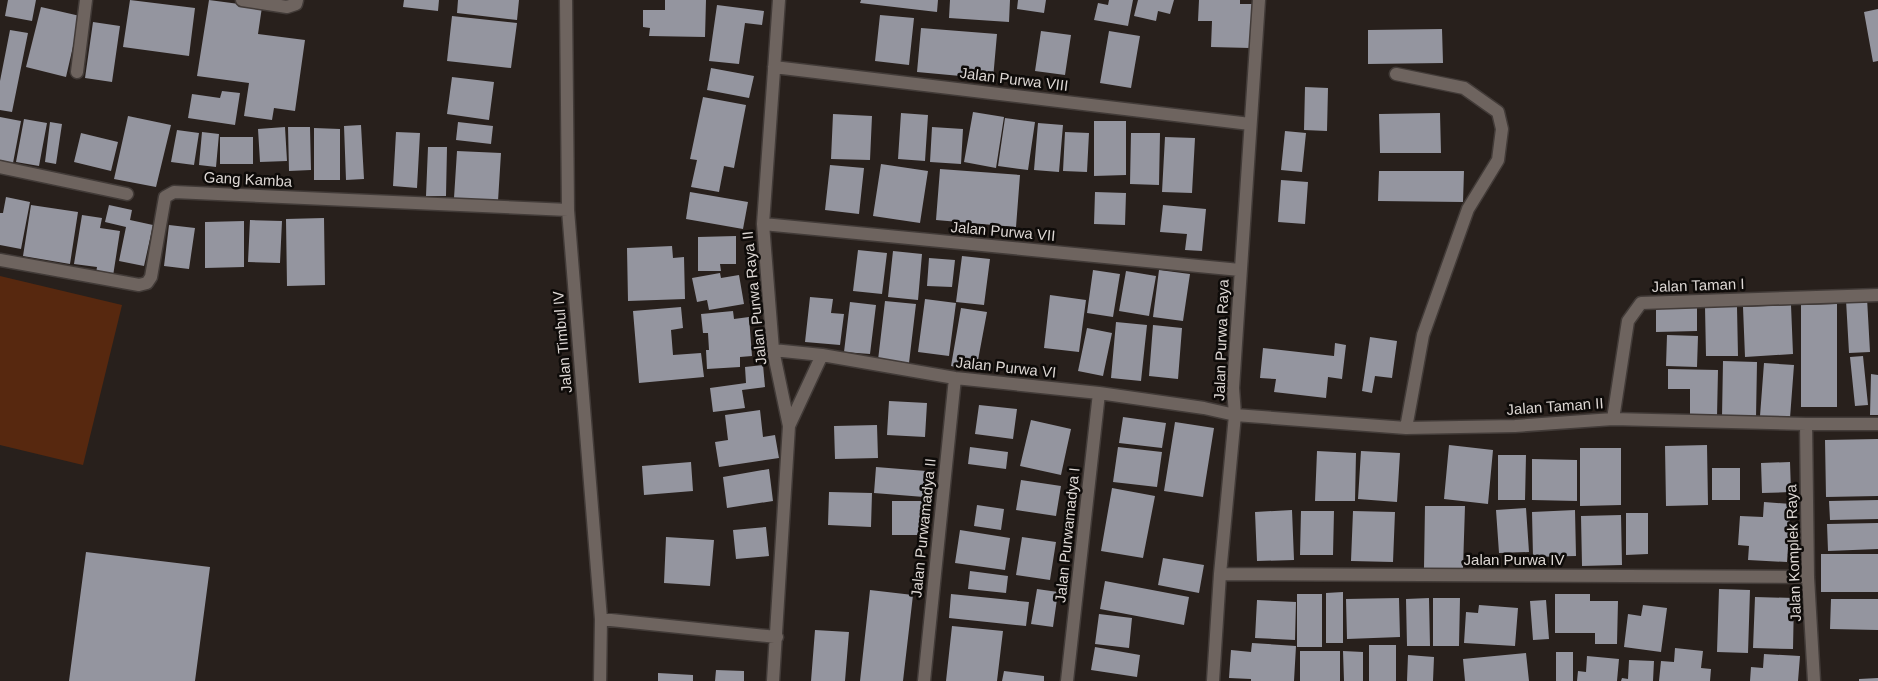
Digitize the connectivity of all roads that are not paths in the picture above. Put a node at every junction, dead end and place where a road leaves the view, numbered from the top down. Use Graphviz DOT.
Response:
graph roads {
  1 [pos="86,0"];
  2 [pos="242,0"];
  3 [pos="297,0"];
  4 [pos="566,0"];
  5 [pos="779,0"];
  6 [pos="1259,0"];
  7 [pos="774,67"];
  8 [pos="77,72"];
  9 [pos="1396,74"];
  10 [pos="1250,124"];
  11 [pos="0,167"];
  12 [pos="127,194"];
  13 [pos="568,210"];
  14 [pos="763,224"];
  15 [pos="0,260"];
  16 [pos="1240,270"];
  17 [pos="1878,295"];
  18 [pos="774,350"];
  19 [pos="822,355"];
  20 [pos="955,378"];
  21 [pos="1099,393"];
  22 [pos="1235,415"];
  23 [pos="1613,419"];
  24 [pos="1806,424"];
  25 [pos="1878,424"];
  26 [pos="789,426"];
  27 [pos="1406,428"];
  28 [pos="1220,574"];
  29 [pos="1808,577"];
  30 [pos="601,619"];
  31 [pos="777,637"];
  32 [pos="600,681"];
  33 [pos="774,681"];
  34 [pos="924,681"];
  35 [pos="1067,681"];
  36 [pos="1213,681"];
  37 [pos="1814,681"];
  1 -- 8 [label="street"];
  2 -- 3 [label="street"];
  4 -- 13 [label="street, Jalan Timbul IV"];
  5 -- 7 [label="street, Jalan Purwa Raya II"];
  6 -- 10 [label="street, Jalan Purwa Raya"];
  7 -- 10 [label="street, Jalan Purwa VIII"];
  7 -- 14 [label="street, Jalan Purwa Raya II"];
  9 -- 27 [label="street"];
  10 -- 16 [label="street, Jalan Purwa Raya"];
  11 -- 12 [label="street"];
  13 -- 15 [label="street, Gang Kamba"];
  13 -- 30 [label="street, Jalan Timbul IV"];
  14 -- 16 [label="street, Jalan Purwa VII"];
  14 -- 18 [label="street, Jalan Purwa Raya II"];
  16 -- 22 [label="street, Jalan Purwa Raya"];
  17 -- 23 [label="street, Jalan Taman I"];
  18 -- 19 [label="street, Jalan Purwa VI"];
  18 -- 26 [label="street, Jalan Purwa Raya II"];
  19 -- 20 [label="street, Jalan Purwa VI"];
  19 -- 26 [label="street"];
  20 -- 21 [label="street, Jalan Purwa VI"];
  20 -- 34 [label="street, Jalan Purwamadya II"];
  21 -- 22 [label="street, Jalan Purwa VI"];
  21 -- 35 [label="street, Jalan Purwamadya I"];
  22 -- 27 [label="street, Jalan Taman II"];
  22 -- 28 [label="street, Jalan Purwa Raya"];
  23 -- 24 [label="street, Jalan Taman II"];
  23 -- 27 [label="street, Jalan Taman II"];
  24 -- 25 [label="street, Jalan Taman II"];
  24 -- 29 [label="street, Jalan Komplek Raya"];
  26 -- 31 [label="street, Jalan Purwa Raya II"];
  28 -- 29 [label="street, Jalan Purwa IV"];
  28 -- 36 [label="street, Jalan Purwa Raya"];
  29 -- 37 [label="street, Jalan Komplek Raya"];
  30 -- 31 [label="street"];
  30 -- 32 [label="street, Jalan Timbul IV"];
  31 -- 33 [label="street, Jalan Purwa Raya II"];
}
